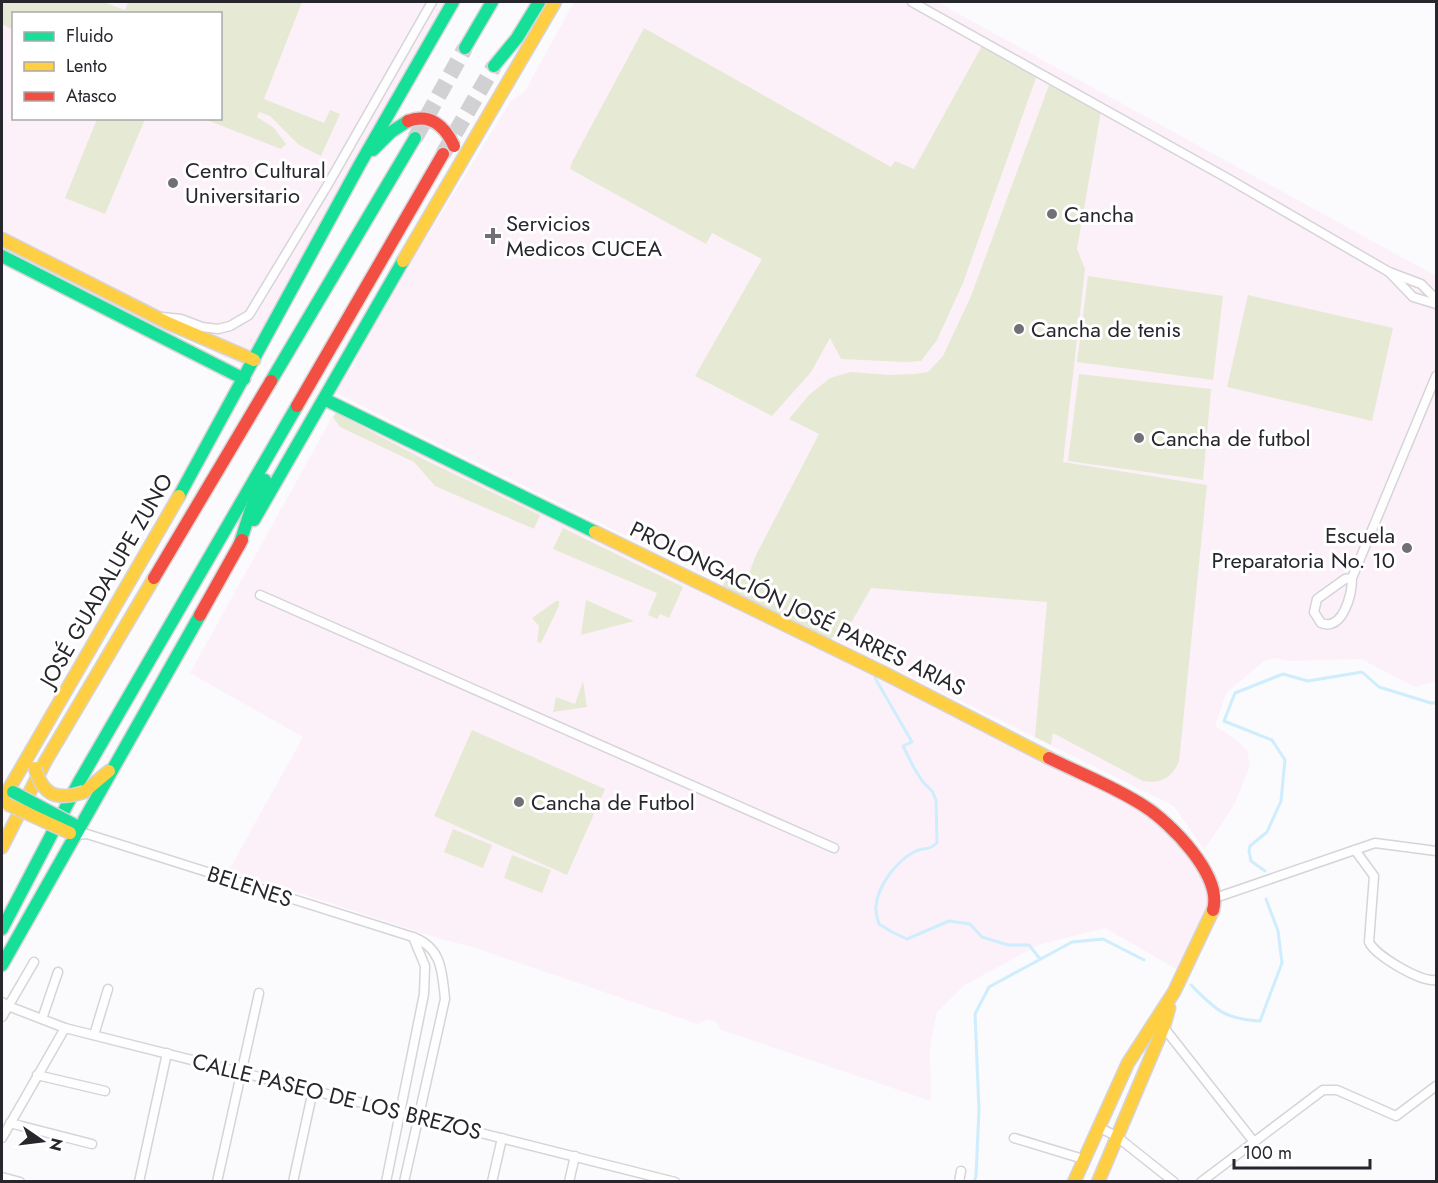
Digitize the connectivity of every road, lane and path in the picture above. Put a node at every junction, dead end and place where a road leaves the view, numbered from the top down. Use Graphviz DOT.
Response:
graph roads {
  1 [pos="432,2"];
  2 [pos="453,2"];
  3 [pos="482,2"];
  4 [pos="492,2"];
  5 [pos="530,2"];
  6 [pos="539,2"];
  7 [pos="555,2"];
  8 [pos="912,2"];
  9 [pos="415,138"];
  10 [pos="443,154"];
  11 [pos="360,164"];
  12 [pos="450,179"];
  13 [pos="2,239"];
  14 [pos="2,256"];
  15 [pos="381,259"];
  16 [pos="1389,272"];
  17 [pos="1437,299"];
  18 [pos="1437,304"];
  19 [pos="155,316"];
  20 [pos="254,360"];
  21 [pos="1437,376"];
  22 [pos="244,379"];
  23 [pos="324,399"];
  24 [pos="239,546"];
  25 [pos="1352,578"];
  26 [pos="260,595"];
  27 [pos="44,728"];
  28 [pos="117,765"];
  29 [pos="5,795"];
  30 [pos="78,831"];
  31 [pos="2,848"];
  32 [pos="834,848"];
  33 [pos="1355,850"];
  34 [pos="1437,850"];
  35 [pos="1215,898"];
  36 [pos="2,929"];
  37 [pos="413,937"];
  38 [pos="34,962"];
  39 [pos="2,965"];
  40 [pos="58,972"];
  41 [pos="1437,980"];
  42 [pos="108,989"];
  43 [pos="259,993"];
  44 [pos="5,1004"];
  45 [pos="2,1017"];
  46 [pos="42,1019"];
  47 [pos="1160,1023"];
  48 [pos="65,1028"];
  49 [pos="94,1035"];
  50 [pos="168,1053"];
  51 [pos="242,1072"];
  52 [pos="37,1075"];
  53 [pos="1437,1086"];
  54 [pos="313,1090"];
  55 [pos="105,1091"];
  56 [pos="401,1112"];
  57 [pos="419,1117"];
  58 [pos="10,1123"];
  59 [pos="1098,1127"];
  60 [pos="1116,1136"];
  61 [pos="2,1138"];
  62 [pos="502,1138"];
  63 [pos="1014,1138"];
  64 [pos="1254,1142"];
  65 [pos="92,1143"];
  66 [pos="575,1156"];
  67 [pos="1083,1159"];
  68 [pos="961,1171"];
  69 [pos="2,1178"];
  70 [pos="644,1178"];
  71 [pos="20,1182"];
  72 [pos="139,1182"];
  73 [pos="217,1182"];
  74 [pos="293,1182"];
  75 [pos="386,1182"];
  76 [pos="404,1182"];
  77 [pos="492,1182"];
  78 [pos="569,1182"];
  79 [pos="675,1182"];
  80 [pos="959,1182"];
  81 [pos="1074,1182"];
  82 [pos="1098,1182"];
  83 [pos="1173,1182"];
  84 [pos="1201,1182"];
  1 -- 19 [label="street"];
  2 -- 11 [label="main road"];
  3 -- 4 [label="main road"];
  5 -- 6 [label="main road"];
  7 -- 12 [label="main road"];
  8 -- 16 [label="street"];
  9 -- 31 [label="main road"];
  10 -- 15 [label="main road"];
  11 -- 12 [label="main road, bridge"];
  11 -- 20 [label="main road, JOSÉ GUADALUPE ZUNO"];
  12 -- 23 [label="main road"];
  13 -- 19 [label="main road"];
  14 -- 22 [label="main road"];
  15 -- 24 [label="main road"];
  15 -- 36 [label="main road"];
  16 -- 17 [label="street"];
  16 -- 18 [label="street"];
  19 -- 20 [label="main road"];
  20 -- 22 [label="main road, JOSÉ GUADALUPE ZUNO"];
  21 -- 25 [label="street"];
  22 -- 27 [label="main road, JOSÉ GUADALUPE ZUNO"];
  23 -- 24 [label="main road"];
  23 -- 35 [label="main road, PROLONGACIÓN JOSÉ PARRES ARIAS"];
  24 -- 28 [label="main road"];
  25 -- 25 [label="street"];
  26 -- 32 [label="street"];
  27 -- 28 [label="main road, bridge"];
  27 -- 29 [label="main road, JOSÉ GUADALUPE ZUNO"];
  28 -- 30 [label="main road"];
  29 -- 30 [label="main road, bridge"];
  30 -- 37 [label="street, BELENES"];
  30 -- 39 [label="main road"];
  33 -- 34 [label="street"];
  33 -- 35 [label="street"];
  33 -- 41 [label="street"];
  35 -- 47 [label="main road"];
  37 -- 56 [label="street"];
  37 -- 57 [label="street"];
  38 -- 44 [label="street"];
  40 -- 46 [label="street"];
  42 -- 49 [label="street"];
  43 -- 51 [label="street"];
  44 -- 45 [label="street"];
  44 -- 46 [label="street, CALLE PASEO DE LOS BREZOS"];
  46 -- 48 [label="street, CALLE PASEO DE LOS BREZOS"];
  47 -- 59 [label="main road"];
  47 -- 60 [label="main road"];
  47 -- 64 [label="street"];
  48 -- 49 [label="street, CALLE PASEO DE LOS BREZOS"];
  48 -- 52 [label="street"];
  49 -- 50 [label="street, CALLE PASEO DE LOS BREZOS"];
  50 -- 51 [label="street, CALLE PASEO DE LOS BREZOS"];
  50 -- 72 [label="street"];
  51 -- 54 [label="street, CALLE PASEO DE LOS BREZOS"];
  51 -- 73 [label="street"];
  52 -- 55 [label="street"];
  52 -- 58 [label="street"];
  53 -- 64 [label="street"];
  54 -- 56 [label="street, CALLE PASEO DE LOS BREZOS"];
  54 -- 74 [label="street"];
  56 -- 57 [label="street, CALLE PASEO DE LOS BREZOS"];
  56 -- 75 [label="street"];
  57 -- 62 [label="street, CALLE PASEO DE LOS BREZOS"];
  57 -- 76 [label="street"];
  58 -- 61 [label="street"];
  58 -- 65 [label="street"];
  59 -- 60 [label="street"];
  59 -- 67 [label="main road"];
  60 -- 82 [label="main road"];
  60 -- 83 [label="street"];
  62 -- 66 [label="street, CALLE PASEO DE LOS BREZOS"];
  62 -- 77 [label="street"];
  63 -- 67 [label="street"];
  64 -- 84 [label="street"];
  66 -- 70 [label="street, CALLE PASEO DE LOS BREZOS"];
  66 -- 78 [label="street"];
  67 -- 81 [label="main road"];
  68 -- 80 [label="street"];
  69 -- 71 [label="street"];
  70 -- 79 [label="street, CALLE PASEO DE LOS BREZOS"];
}
